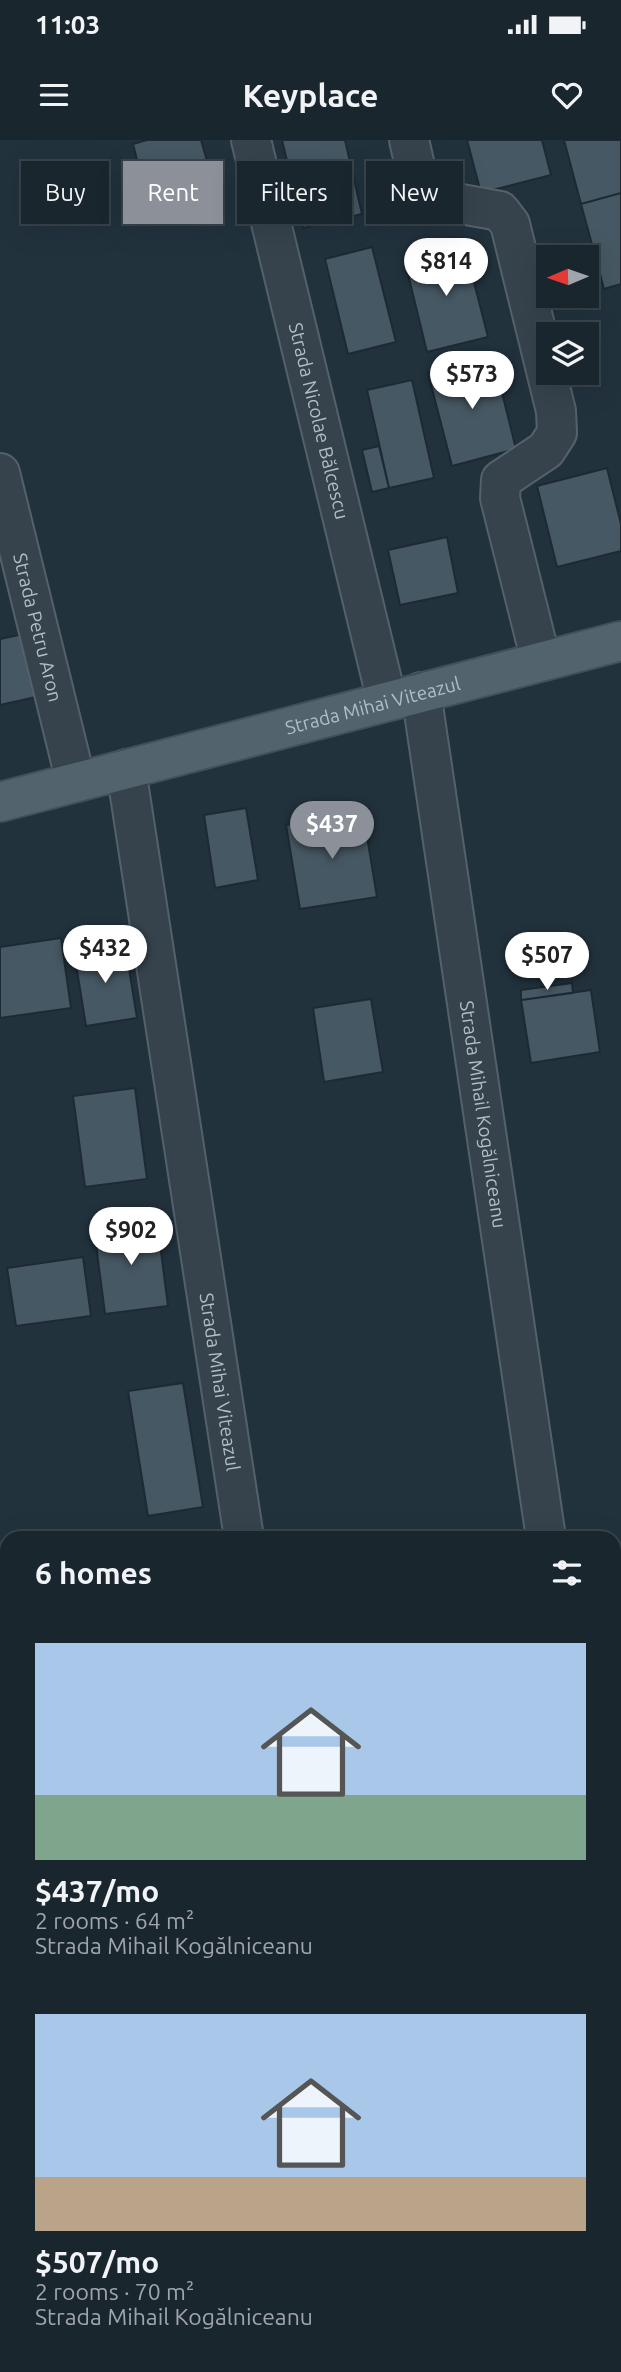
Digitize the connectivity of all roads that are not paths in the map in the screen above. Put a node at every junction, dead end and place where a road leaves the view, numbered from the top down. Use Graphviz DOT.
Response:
graph roads {
  1 [pos="251,140"];
  2 [pos="409,140"];
  3 [pos="0,473"];
  4 [pos="621,641"];
  5 [pos="541,661"];
  6 [pos="404,696"];
  7 [pos="125,769"];
  8 [pos="76,782"];
  9 [pos="0,802"];
  10 [pos="243,1531"];
  11 [pos="545,1531"];
  1 -- 6 [label="street, Strada Nicolae Bălcescu"];
  2 -- 5 [label="street"];
  3 -- 8 [label="street, Strada Petru Aron"];
  4 -- 5 [label="main road, Strada Mihai Viteazul"];
  5 -- 6 [label="main road, Strada Mihai Viteazul"];
  6 -- 7 [label="main road, Strada Mihai Viteazul"];
  6 -- 11 [label="street, Strada Mihail Kogălniceanu"];
  7 -- 8 [label="main road, Strada Mihai Viteazul"];
  7 -- 10 [label="street, Strada Mihai Viteazul"];
  8 -- 9 [label="main road, Strada Mihai Viteazul"];
}
